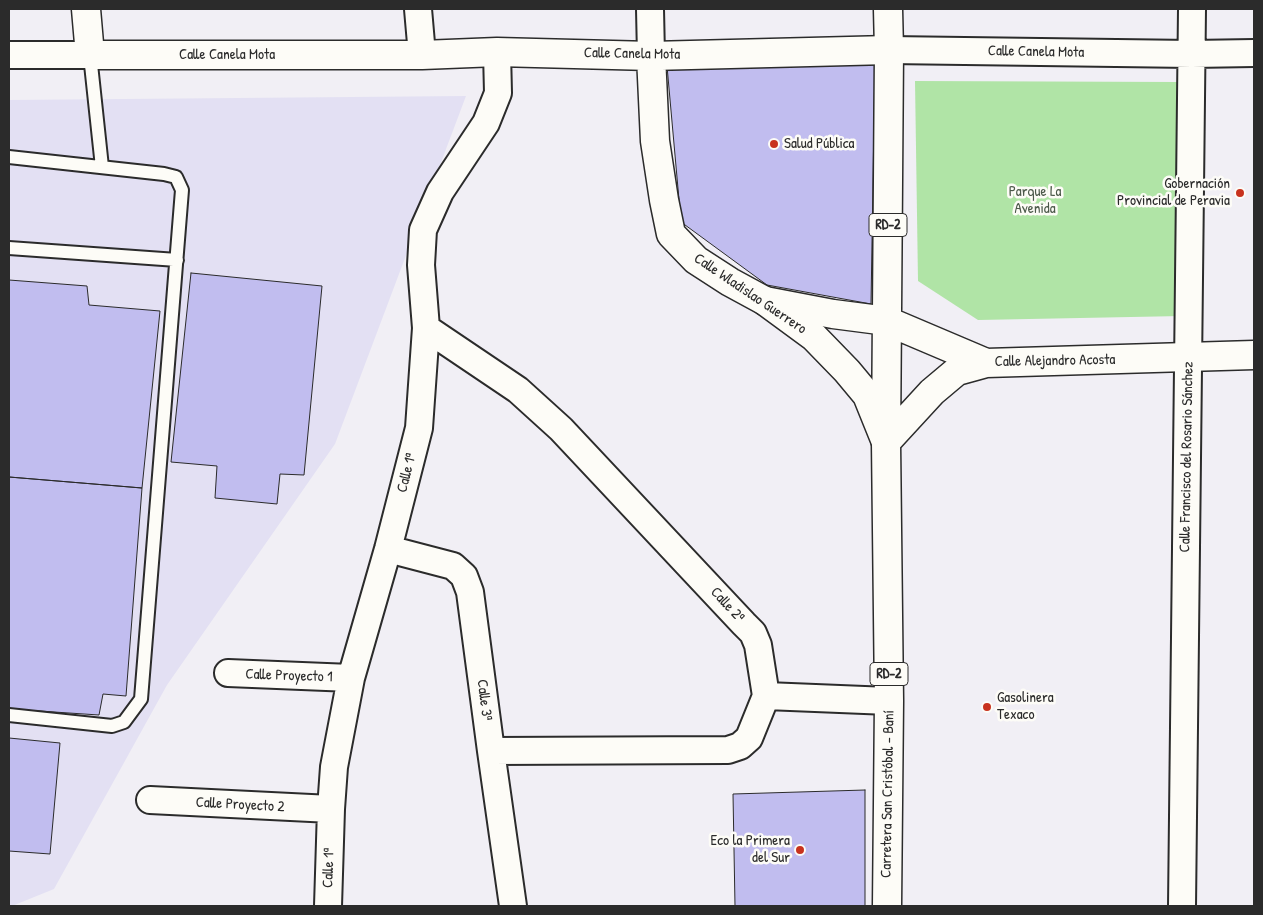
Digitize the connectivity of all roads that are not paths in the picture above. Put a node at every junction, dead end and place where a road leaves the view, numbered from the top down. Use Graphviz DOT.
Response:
graph roads {
  1 [pos="86,9"];
  2 [pos="418,9"];
  3 [pos="650,9"];
  4 [pos="888,9"];
  5 [pos="1192,9"];
  6 [pos="889,50"];
  7 [pos="497,52"];
  8 [pos="1254,53"];
  9 [pos="1192,54"];
  10 [pos="9,55"];
  11 [pos="90,55"];
  12 [pos="422,55"];
  13 [pos="651,56"];
  14 [pos="9,157"];
  15 [pos="102,167"];
  16 [pos="9,248"];
  17 [pos="177,260"];
  18 [pos="765,301"];
  19 [pos="887,321"];
  20 [pos="426,328"];
  21 [pos="1254,355"];
  22 [pos="1188,358"];
  23 [pos="986,363"];
  24 [pos="886,442"];
  25 [pos="388,549"];
  26 [pos="228,673"];
  27 [pos="350,678"];
  28 [pos="766,696"];
  29 [pos="889,701"];
  30 [pos="9,715"];
  31 [pos="491,751"];
  32 [pos="150,800"];
  33 [pos="331,809"];
  34 [pos="328,906"];
  35 [pos="513,906"];
  36 [pos="887,906"];
  37 [pos="1182,906"];
  1 -- 11 [label="main road"];
  2 -- 12 [label="street"];
  3 -- 13 [label="street, Calle Wladislao Guerrero"];
  4 -- 6 [label="main road, RD-2"];
  5 -- 9 [label="street, Calle Francisco del Rosario Sánchez"];
  6 -- 9 [label="street, Calle Canela Mota"];
  6 -- 13 [label="main road, Calle Canela Mota"];
  6 -- 19 [label="main road, RD-2"];
  7 -- 12 [label="main road, Calle Canela Mota"];
  7 -- 13 [label="main road, Calle Canela Mota"];
  7 -- 20 [label="street, Calle 1ª"];
  8 -- 9 [label="street, Calle Canela Mota"];
  9 -- 22 [label="street, Calle Francisco del Rosario Sánchez"];
  10 -- 11 [label="street, Calle Canela Mota"];
  11 -- 12 [label="main road, Calle Canela Mota"];
  11 -- 15 [label="lane"];
  13 -- 18 [label="main road, Calle Wladislao Guerrero"];
  14 -- 15 [label="lane"];
  15 -- 17 [label="lane"];
  16 -- 17 [label="lane"];
  17 -- 30 [label="lane"];
  18 -- 19 [label="main road"];
  18 -- 24 [label="main road, Calle Wladislao Guerrero"];
  19 -- 23 [label="main road"];
  19 -- 24 [label="main road, RD-2"];
  20 -- 25 [label="street, Calle 1ª"];
  20 -- 28 [label="street, Calle 2ª"];
  21 -- 22 [label="main road, Calle Alejandro Acosta"];
  22 -- 23 [label="main road, Calle Alejandro Acosta"];
  22 -- 37 [label="street, Calle Francisco del Rosario Sánchez"];
  23 -- 24 [label="main road, Calle Alejandro Acosta"];
  24 -- 29 [label="main road, Carretera San Cristóbal - Baní / RD-2"];
  25 -- 27 [label="street, Calle 1ª"];
  25 -- 31 [label="street, Calle 3ª"];
  26 -- 27 [label="street, Calle Proyecto 1"];
  27 -- 33 [label="street, Calle 1ª"];
  28 -- 29 [label="street"];
  28 -- 31 [label="street"];
  29 -- 36 [label="main road, Carretera San Cristóbal - Baní / RD-2"];
  31 -- 35 [label="street, Calle 3ª"];
  32 -- 33 [label="street, Calle Proyecto 2"];
  33 -- 34 [label="street, Calle 1ª"];
}
